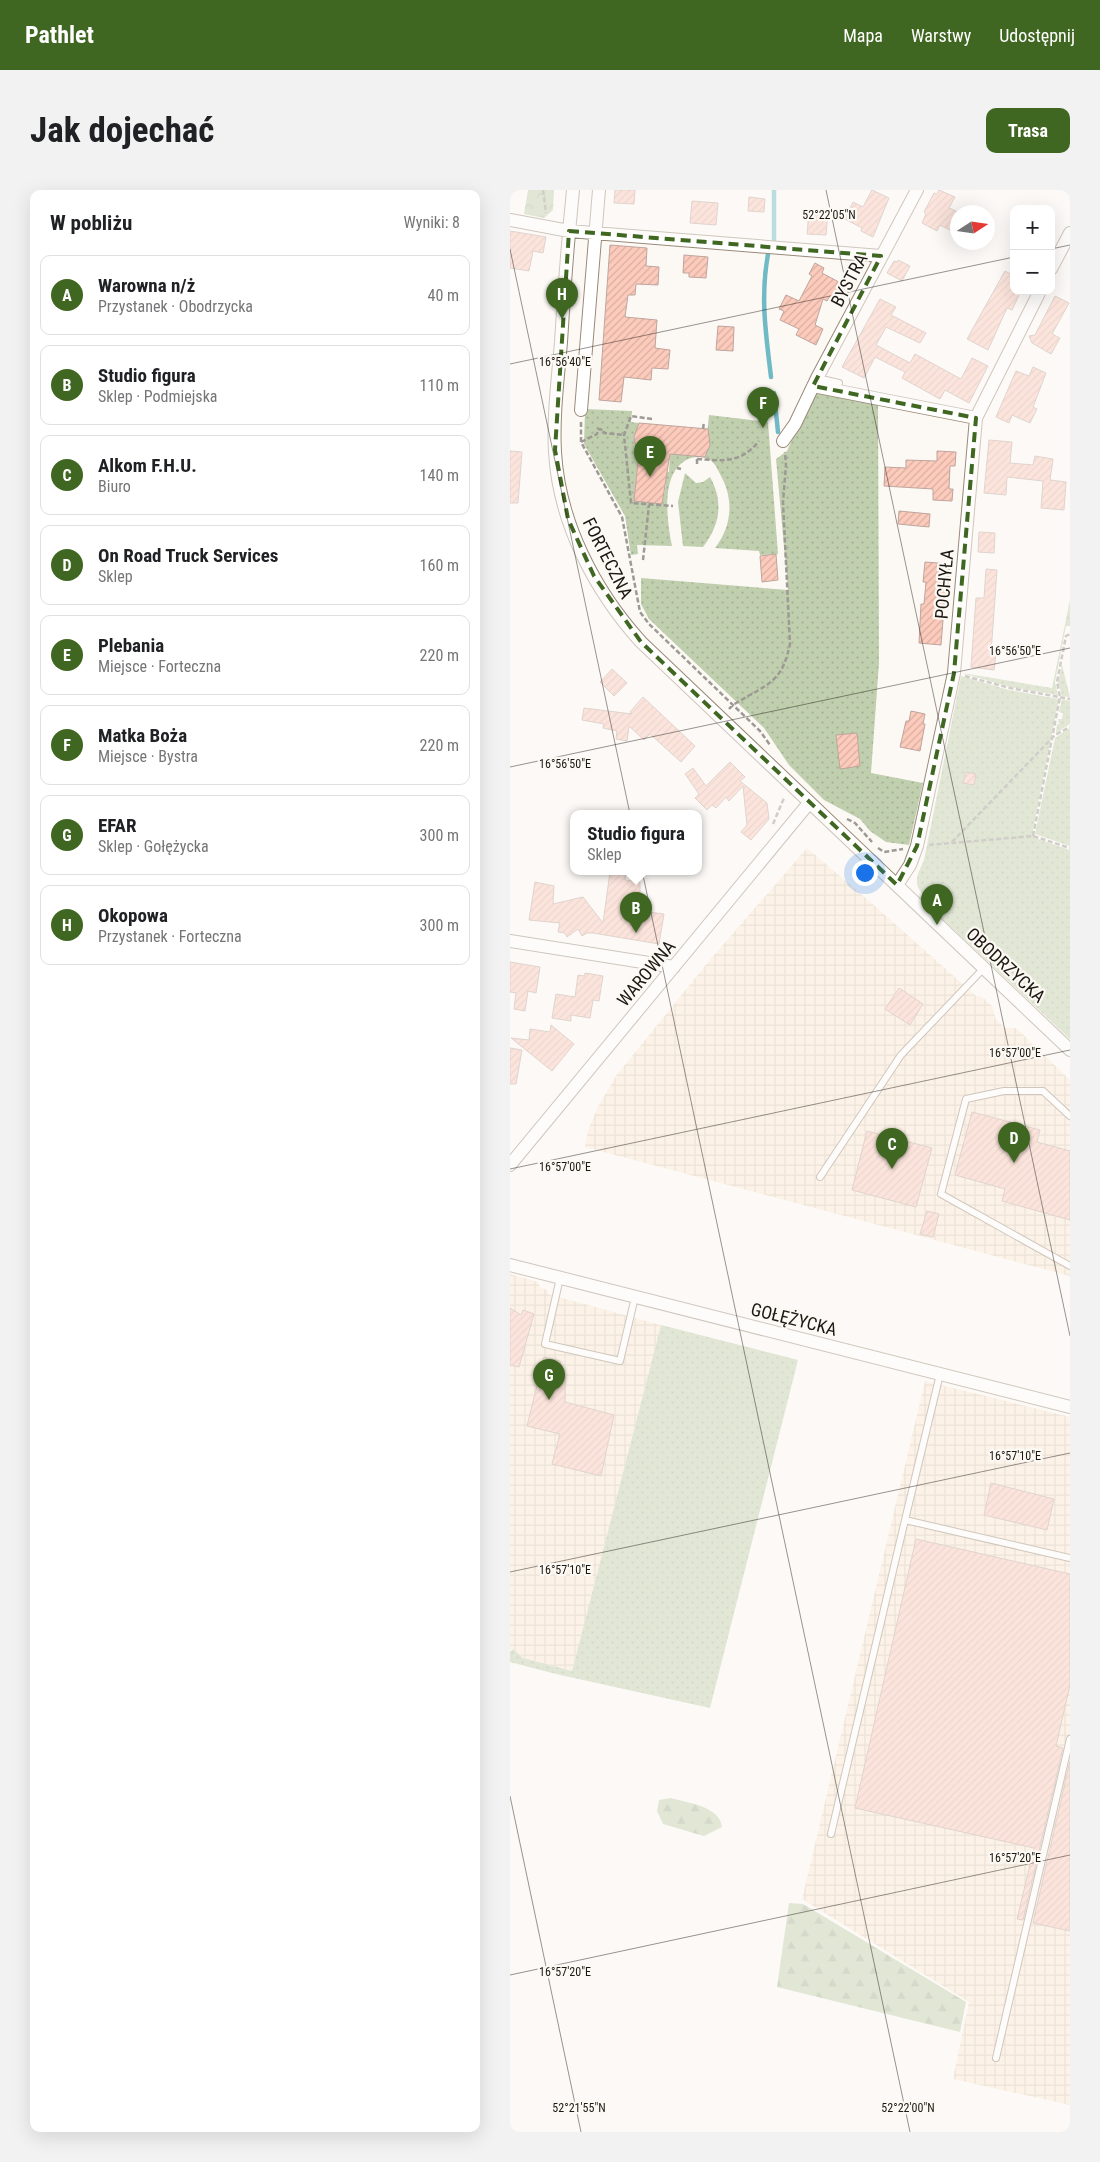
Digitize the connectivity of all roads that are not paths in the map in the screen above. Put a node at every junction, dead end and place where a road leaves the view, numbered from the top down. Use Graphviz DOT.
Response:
graph roads {
  1 [pos="573,190"];
  2 [pos="599,190"];
  3 [pos="916,190"];
  4 [pos="510,220"];
  5 [pos="569,231"];
  6 [pos="596,233"];
  7 [pos="1070,233"];
  8 [pos="881,256"];
  9 [pos="1055,261"];
  10 [pos="1038,295"];
  11 [pos="815,382"];
  12 [pos="838,383"];
  13 [pos="581,410"];
  14 [pos="976,418"];
  15 [pos="783,440"];
  16 [pos="810,803"];
  17 [pos="897,885"];
  18 [pos="510,942"];
  19 [pos="674,967"];
  20 [pos="984,968"];
  21 [pos="1070,1050"];
  22 [pos="1070,1116"];
  23 [pos="510,1166"];
  24 [pos="820,1177"];
  25 [pos="510,1265"];
  26 [pos="1070,1266"];
  27 [pos="560,1278"];
  28 [pos="635,1297"];
  29 [pos="940,1374"];
  30 [pos="1070,1407"];
  31 [pos="905,1520"];
  32 [pos="1070,1558"];
  33 [pos="1070,1739"];
  34 [pos="831,1834"];
  35 [pos="996,2058"];
  1 -- 5 [label="street, FORTECZNA"];
  2 -- 6 [label="street"];
  3 -- 8 [label="street, BYSTRA"];
  4 -- 5 [label="street"];
  5 -- 6 [label="street"];
  5 -- 16 [label="street, FORTECZNA"];
  6 -- 8 [label="street"];
  6 -- 13 [label="street"];
  7 -- 9 [label="street"];
  8 -- 11 [label="street, BYSTRA"];
  10 -- 14 [label="street, POCHYŁA"];
  11 -- 12 [label="lane"];
  11 -- 14 [label="street"];
  11 -- 15 [label="street, BYSTRA"];
  14 -- 17 [label="street, POCHYŁA"];
  16 -- 17 [label="street, OBODRZYCKA"];
  16 -- 19 [label="street, WAROWNA"];
  17 -- 20 [label="street, OBODRZYCKA"];
  18 -- 19 [label="street"];
  19 -- 23 [label="street, WAROWNA"];
  20 -- 21 [label="street, OBODRZYCKA"];
  20 -- 24 [label="lane"];
  22 -- 26 [label="lane"];
  25 -- 27 [label="street, GOŁĘŻYCKA"];
  27 -- 28 [label="street, GOŁĘŻYCKA"];
  27 -- 28 [label="lane"];
  28 -- 29 [label="street, GOŁĘŻYCKA"];
  29 -- 30 [label="street, GOŁĘŻYCKA"];
  29 -- 31 [label="lane"];
  31 -- 32 [label="lane"];
  31 -- 34 [label="lane"];
  33 -- 35 [label="lane"];
}
